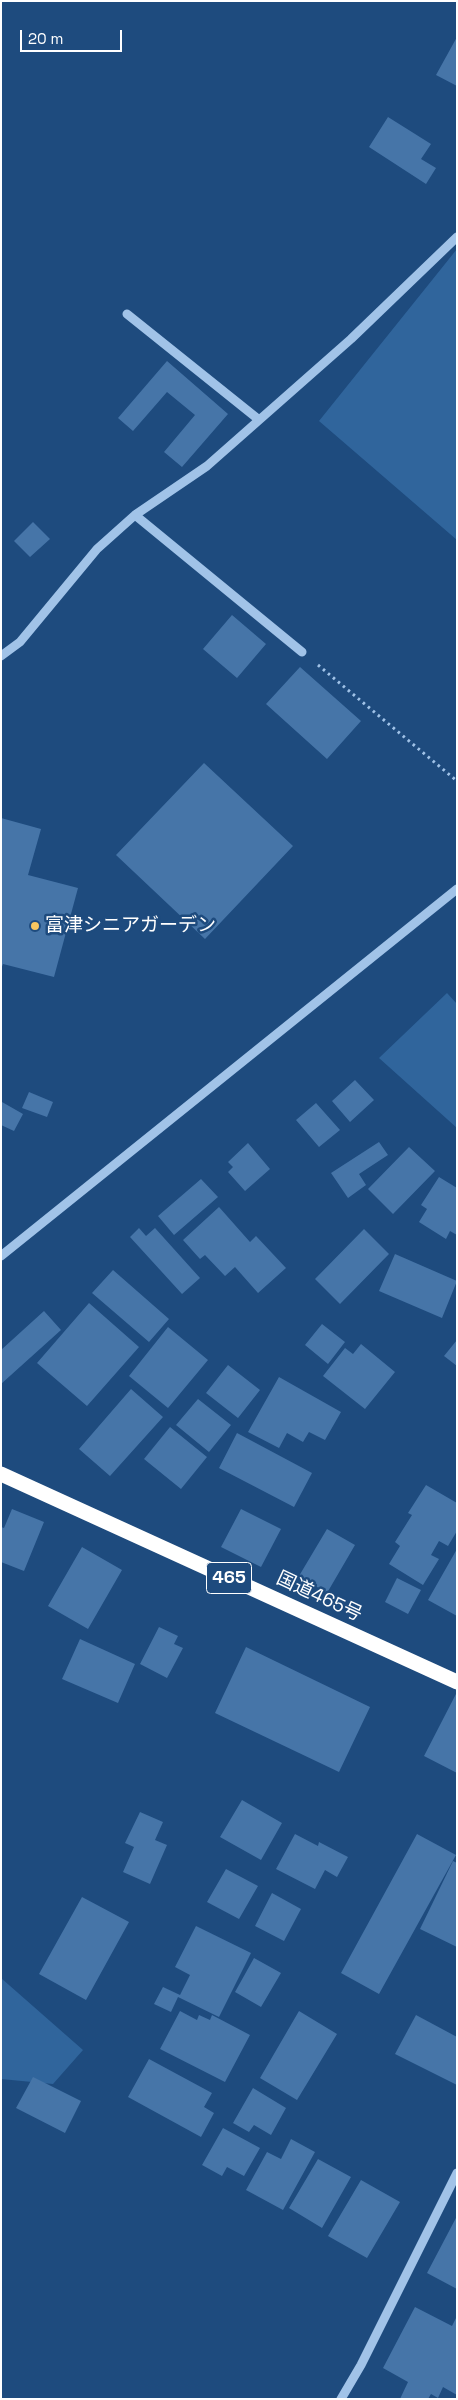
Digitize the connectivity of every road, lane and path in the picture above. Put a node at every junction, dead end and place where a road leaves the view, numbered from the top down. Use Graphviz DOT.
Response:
graph roads {
  1 [pos="457,237"];
  2 [pos="127,314"];
  3 [pos="258,419"];
  4 [pos="135,515"];
  5 [pos="302,652"];
  6 [pos="1,656"];
  7 [pos="457,781"];
  8 [pos="457,889"];
  9 [pos="1,1256"];
  10 [pos="1,1474"];
  11 [pos="457,1682"];
  12 [pos="457,2173"];
  13 [pos="341,2399"];
  1 -- 3 [label="street"];
  2 -- 3 [label="street"];
  3 -- 4 [label="street"];
  4 -- 5 [label="street"];
  4 -- 6 [label="street"];
  5 -- 7 [label="path"];
  8 -- 9 [label="street"];
  10 -- 11 [label="highway, 国道465号 / 465"];
  12 -- 13 [label="street"];
}
